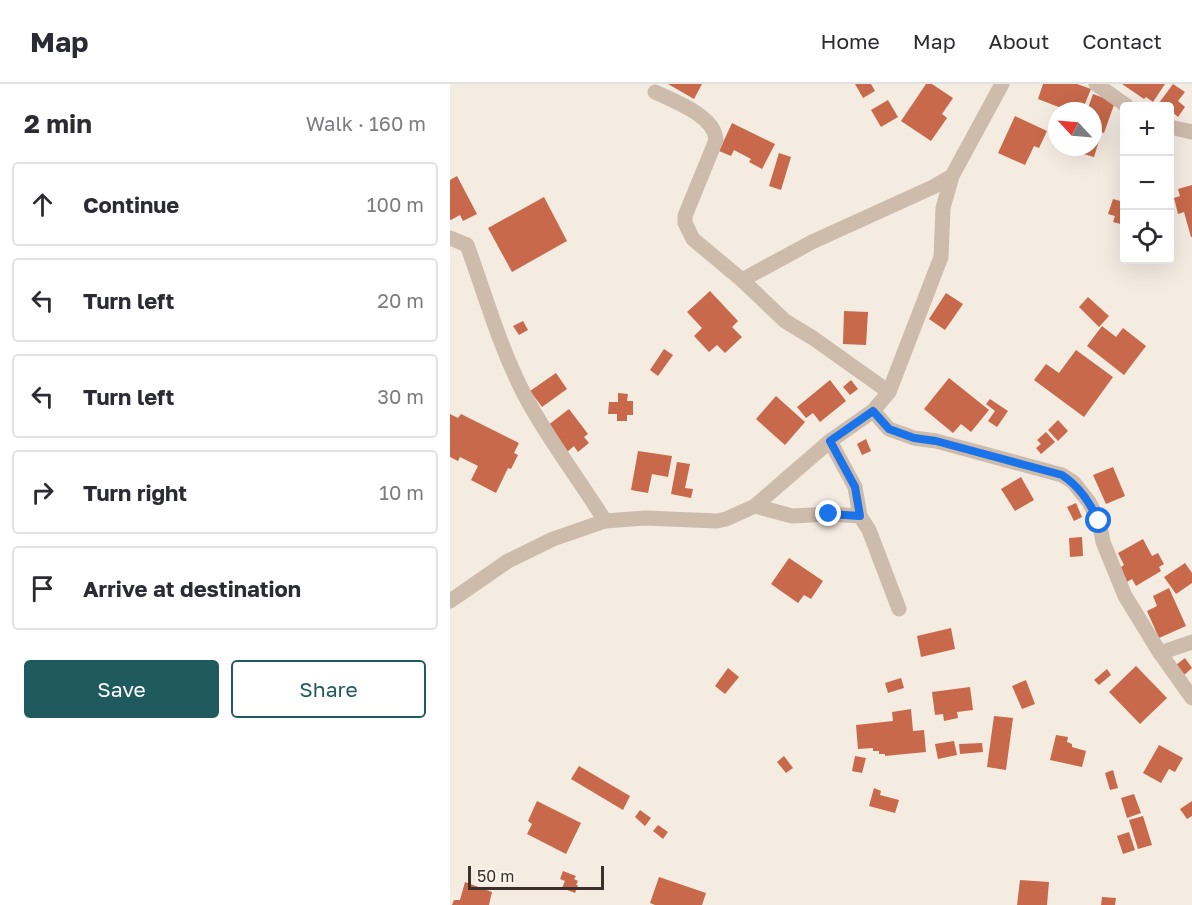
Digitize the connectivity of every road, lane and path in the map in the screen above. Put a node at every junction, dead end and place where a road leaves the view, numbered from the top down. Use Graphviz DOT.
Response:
graph roads {
  1 [pos="1002,84"];
  2 [pos="1096,84"];
  3 [pos="655,92"];
  4 [pos="1121,102"];
  5 [pos="1174,128"];
  6 [pos="1192,132"];
  7 [pos="952,176"];
  8 [pos="450,238"];
  9 [pos="742,280"];
  10 [pos="889,392"];
  11 [pos="873,411"];
  12 [pos="830,441"];
  13 [pos="755,506"];
  14 [pos="860,516"];
  15 [pos="604,521"];
  16 [pos="450,601"];
  17 [pos="899,609"];
  18 [pos="1192,642"];
  19 [pos="1161,654"];
  20 [pos="1192,698"];
  1 -- 7 [label="street"];
  2 -- 4 [label="street"];
  3 -- 9 [label="street"];
  5 -- 6 [label="street"];
  7 -- 9 [label="street"];
  7 -- 10 [label="street"];
  8 -- 15 [label="street"];
  9 -- 10 [label="street"];
  10 -- 11 [label="street"];
  11 -- 12 [label="street"];
  11 -- 19 [label="street"];
  12 -- 13 [label="street"];
  12 -- 14 [label="street"];
  13 -- 14 [label="street"];
  13 -- 15 [label="street"];
  14 -- 17 [label="street"];
  15 -- 16 [label="street"];
  18 -- 19 [label="street"];
  19 -- 20 [label="street"];
}
